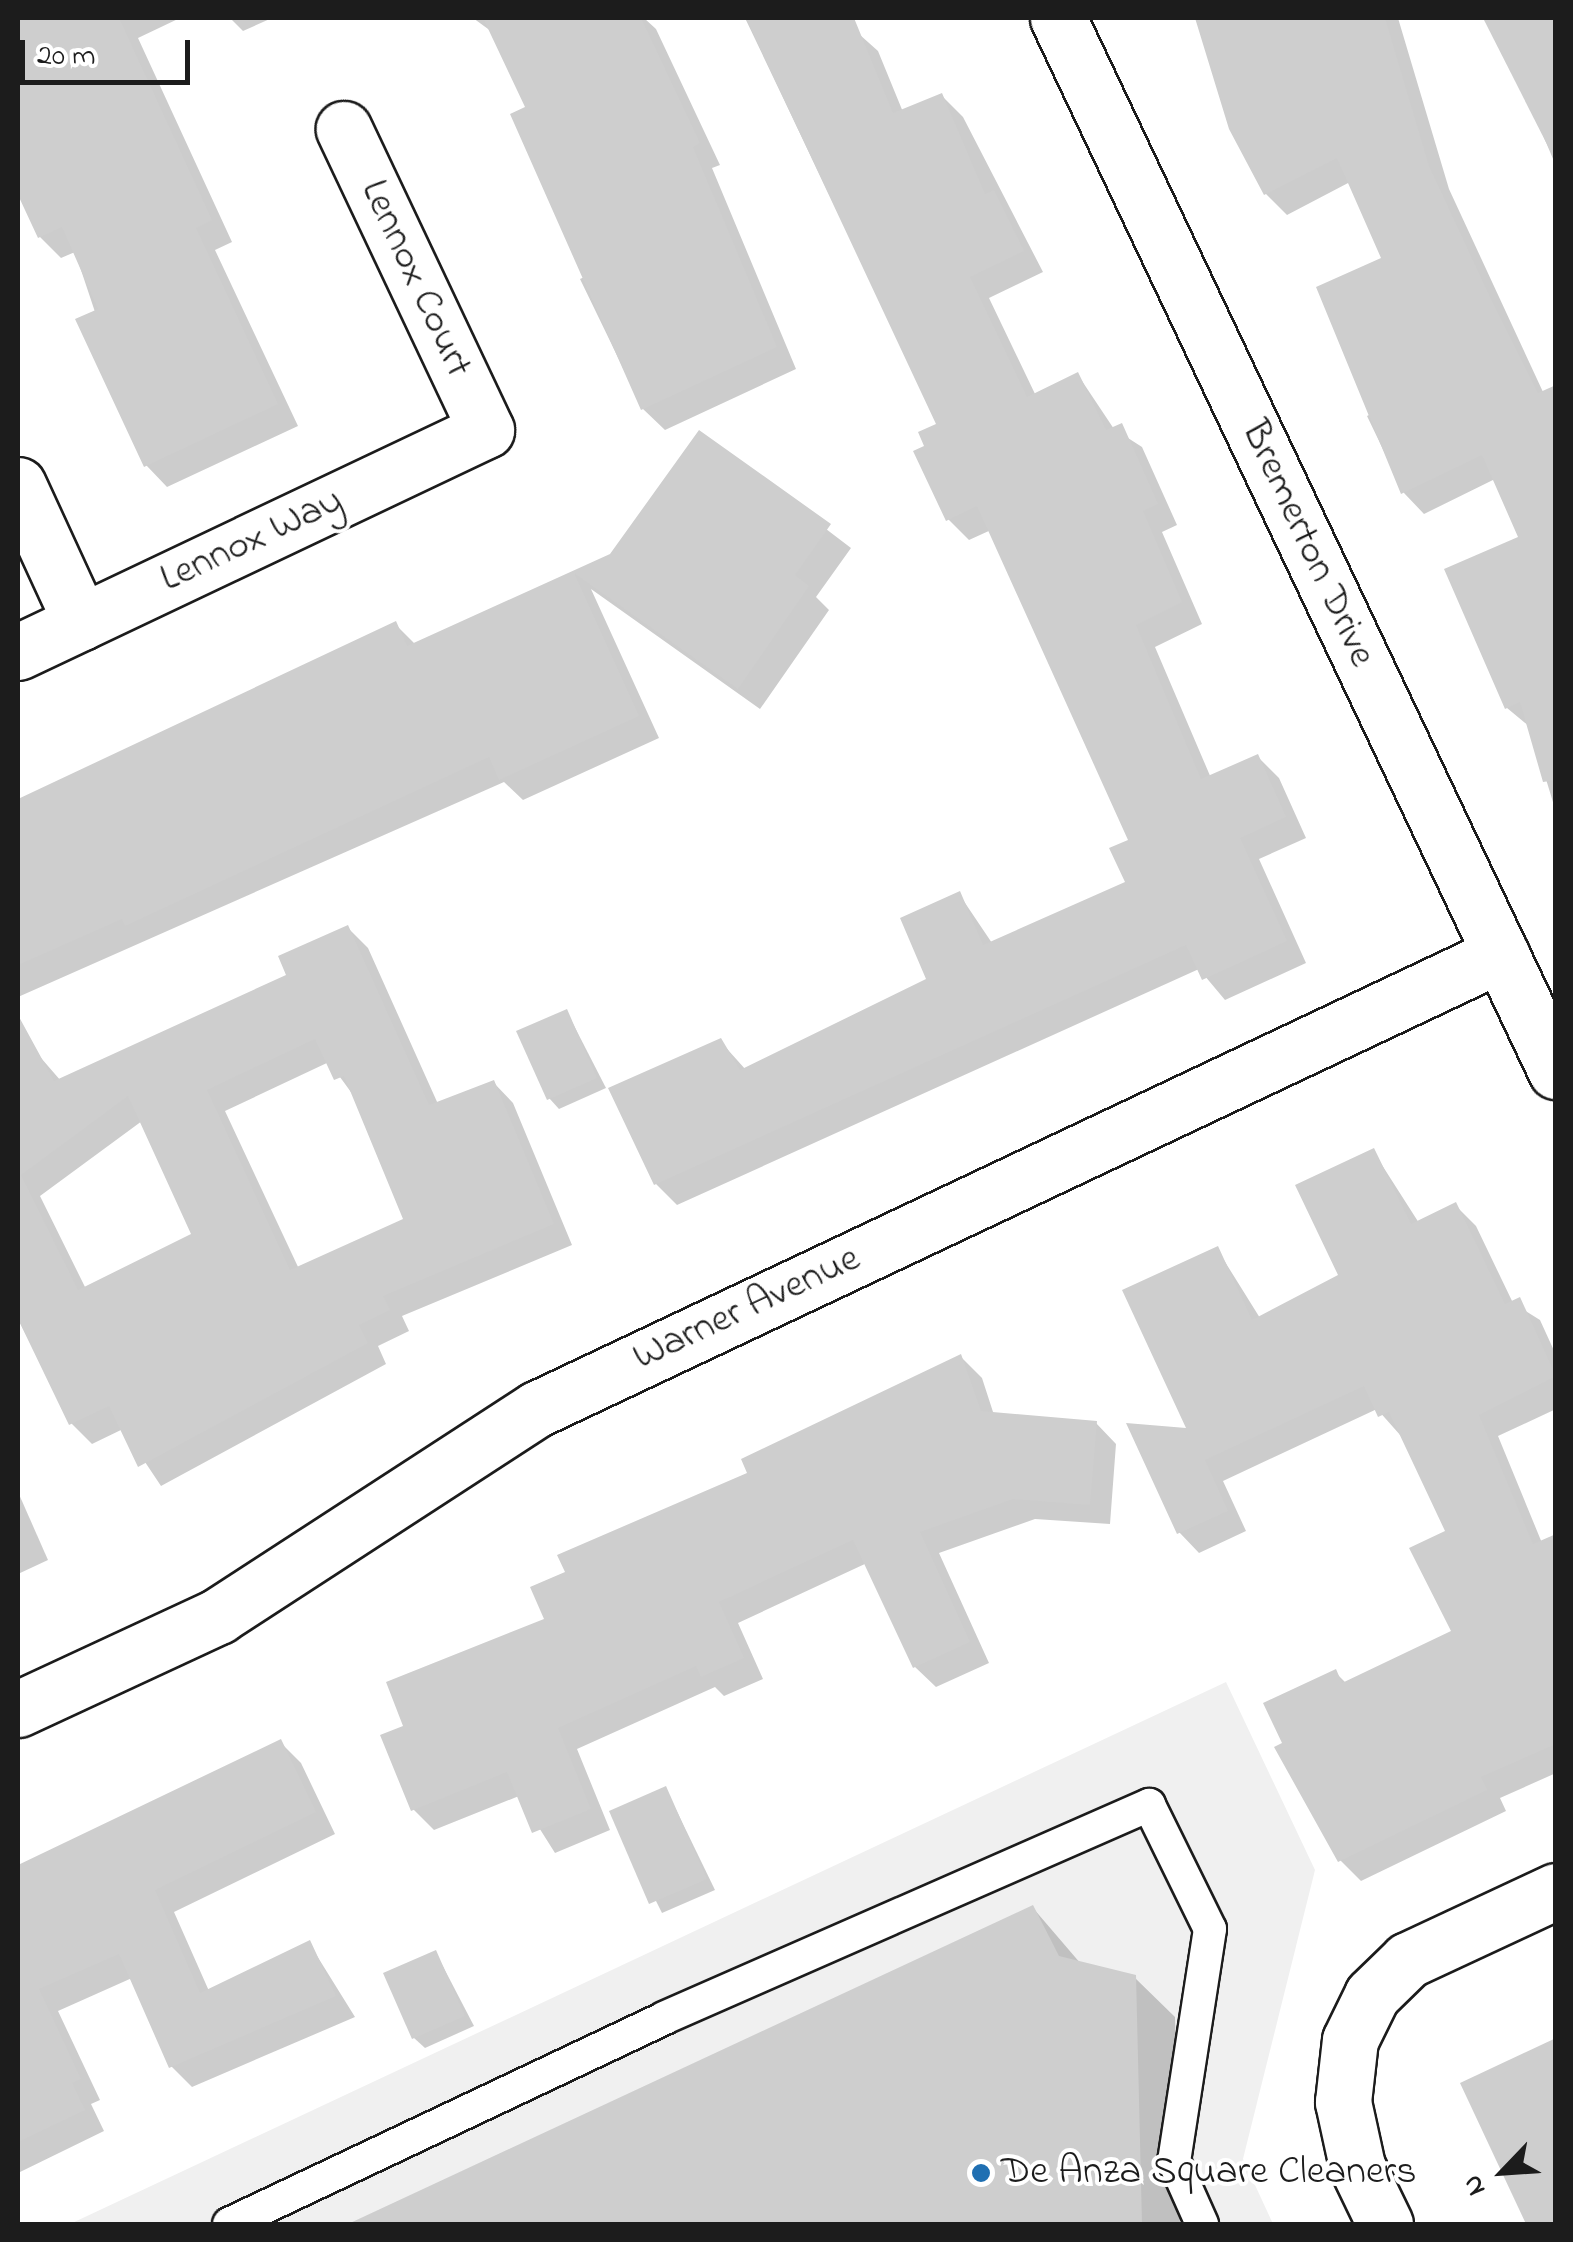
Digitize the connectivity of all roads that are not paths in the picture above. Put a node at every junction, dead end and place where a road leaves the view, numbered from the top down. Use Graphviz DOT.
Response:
graph roads {
  1 [pos="1058,18"];
  2 [pos="344,129"];
  3 [pos="486,430"];
  4 [pos="18,485"];
  5 [pos="81,622"];
  6 [pos="18,652"];
  7 [pos="1501,954"];
  8 [pos="1556,1070"];
  9 [pos="18,1710"];
  10 [pos="1556,1891"];
  11 [pos="230,2224"];
  12 [pos="1202,2224"];
  13 [pos="1385,2224"];
  1 -- 7 [label="street, Bremerton Drive"];
  2 -- 3 [label="street, Lennox Court"];
  3 -- 5 [label="street, Lennox Way"];
  4 -- 5 [label="street"];
  5 -- 6 [label="street, Lennox Way"];
  7 -- 8 [label="street, Bremerton Drive"];
  7 -- 9 [label="street, Warner Avenue"];
  10 -- 13 [label="street"];
  11 -- 12 [label="lane"];
}
